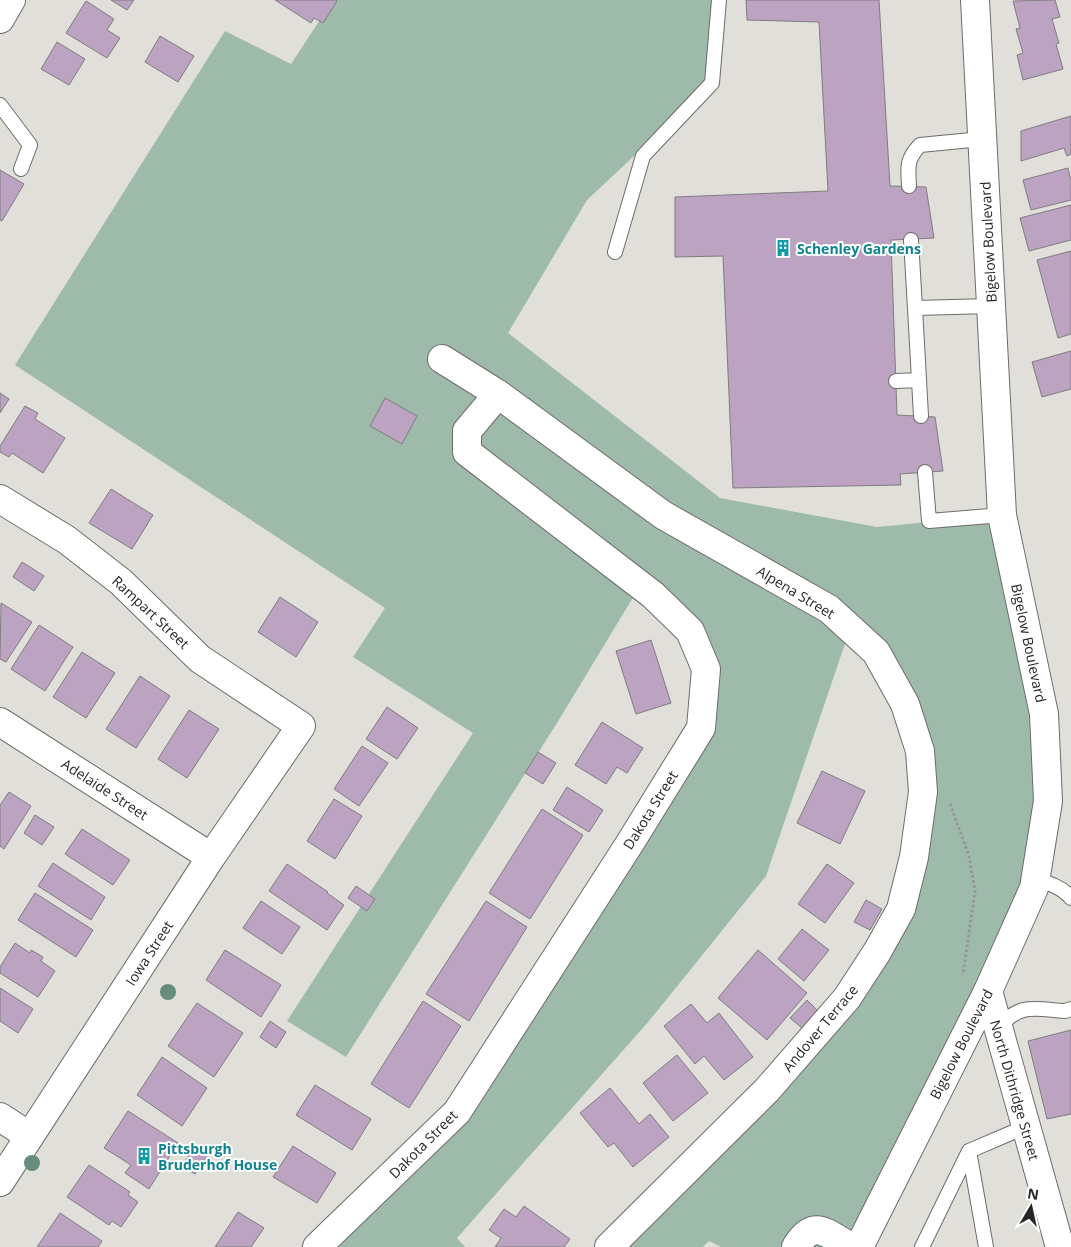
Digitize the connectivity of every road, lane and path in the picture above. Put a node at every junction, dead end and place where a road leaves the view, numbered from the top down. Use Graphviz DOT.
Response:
graph roads {
  1 [pos="11,0"];
  2 [pos="719,0"];
  3 [pos="975,0"];
  4 [pos="0,19"];
  5 [pos="0,105"];
  6 [pos="982,139"];
  7 [pos="21,169"];
  8 [pos="909,186"];
  9 [pos="911,240"];
  10 [pos="615,252"];
  11 [pos="991,306"];
  12 [pos="915,308"];
  13 [pos="442,359"];
  14 [pos="918,380"];
  15 [pos="896,382"];
  16 [pos="498,394"];
  17 [pos="921,416"];
  18 [pos="925,472"];
  19 [pos="0,500"];
  20 [pos="1002,515"];
  21 [pos="0,722"];
  22 [pos="302,726"];
  23 [pos="920,751"];
  24 [pos="948,800"];
  25 [pos="211,857"];
  26 [pos="1035,879"];
  27 [pos="1071,898"];
  28 [pos="962,982"];
  29 [pos="988,991"];
  30 [pos="1071,1009"];
  31 [pos="998,1029"];
  32 [pos="0,1117"];
  33 [pos="1025,1127"];
  34 [pos="29,1136"];
  35 [pos="969,1151"];
  36 [pos="0,1182"];
  37 [pos="317,1247"];
  38 [pos="609,1247"];
  39 [pos="796,1247"];
  40 [pos="851,1247"];
  41 [pos="859,1247"];
  42 [pos="922,1247"];
  43 [pos="986,1247"];
  44 [pos="1060,1247"];
  1 -- 4 [label="street"];
  2 -- 10 [label="lane"];
  3 -- 6 [label="street, Bigelow Boulevard"];
  5 -- 7 [label="lane"];
  6 -- 8 [label="lane"];
  6 -- 11 [label="street, Bigelow Boulevard"];
  9 -- 12 [label="lane"];
  11 -- 12 [label="lane"];
  11 -- 20 [label="street, Bigelow Boulevard"];
  12 -- 14 [label="lane"];
  13 -- 16 [label="street, Alpena Street"];
  14 -- 15 [label="lane"];
  14 -- 17 [label="lane"];
  16 -- 23 [label="street, Alpena Street"];
  16 -- 37 [label="street, Dakota Street"];
  18 -- 20 [label="lane"];
  19 -- 22 [label="street, Rampart Street"];
  20 -- 26 [label="street, Bigelow Boulevard"];
  21 -- 25 [label="street, Adelaide Street"];
  22 -- 25 [label="street, Iowa Street"];
  23 -- 38 [label="street, Andover Terrace"];
  24 -- 28 [label="path"];
  25 -- 34 [label="street, Iowa Street"];
  26 -- 27 [label="lane"];
  26 -- 29 [label="street, Bigelow Boulevard"];
  29 -- 31 [label="street, North Dithridge Street"];
  29 -- 41 [label="street, Bigelow Boulevard"];
  30 -- 31 [label="lane"];
  31 -- 33 [label="street, North Dithridge Street"];
  32 -- 34 [label="street"];
  33 -- 35 [label="lane"];
  33 -- 44 [label="street, North Dithridge Street"];
  34 -- 36 [label="street, Iowa Street"];
  35 -- 42 [label="lane"];
  35 -- 43 [label="lane"];
  39 -- 40 [label="street"];
}
